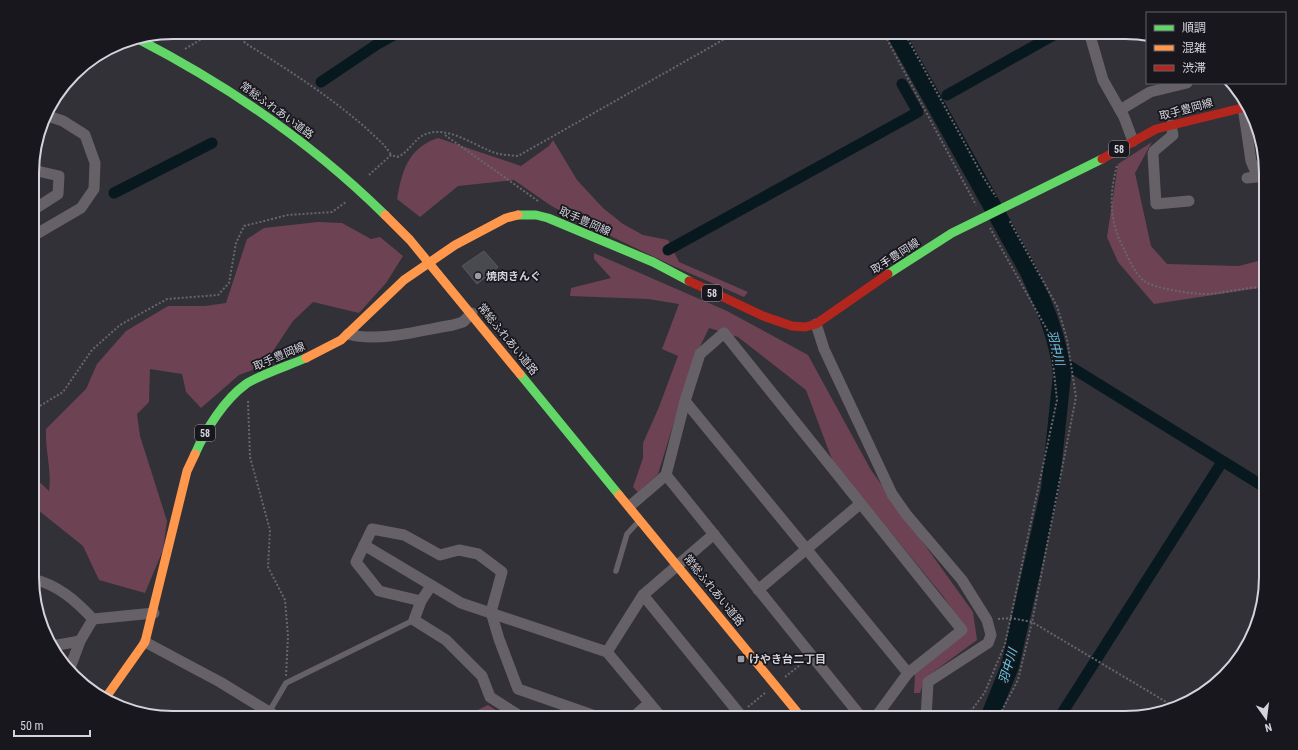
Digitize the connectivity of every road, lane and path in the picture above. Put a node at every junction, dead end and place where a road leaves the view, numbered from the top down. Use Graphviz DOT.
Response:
graph roads {
  1 [pos="201,39"];
  2 [pos="243,39"];
  3 [pos="725,39"];
  4 [pos="887,39"];
  5 [pos="908,39"];
  6 [pos="1091,39"];
  7 [pos="145,43"];
  8 [pos="173,56"];
  9 [pos="1183,84"];
  10 [pos="1242,108"];
  11 [pos="1120,110"];
  12 [pos="1245,114"];
  13 [pos="51,117"];
  14 [pos="1170,125"];
  15 [pos="443,133"];
  16 [pos="1133,141"];
  17 [pos="1117,151"];
  18 [pos="391,155"];
  19 [pos="39,171"];
  20 [pos="369,175"];
  21 [pos="1257,177"];
  22 [pos="1189,201"];
  23 [pos="346,202"];
  24 [pos="39,206"];
  25 [pos="1000,208"];
  26 [pos="984,216"];
  27 [pos="548,218"];
  28 [pos="39,232"];
  29 [pos="429,261"];
  30 [pos="1259,288"];
  31 [pos="472,313"];
  32 [pos="816,324"];
  33 [pos="348,334"];
  34 [pos="247,383"];
  35 [pos="685,401"];
  36 [pos="39,406"];
  37 [pos="666,475"];
  38 [pos="860,504"];
  39 [pos="630,506"];
  40 [pos="640,519"];
  41 [pos="714,534"];
  42 [pos="364,545"];
  43 [pos="806,549"];
  44 [pos="677,564"];
  45 [pos="616,571"];
  46 [pos="39,580"];
  47 [pos="431,586"];
  48 [pos="758,590"];
  49 [pos="643,595"];
  50 [pos="421,601"];
  51 [pos="492,612"];
  52 [pos="154,613"];
  53 [pos="93,618"];
  54 [pos="1010,618"];
  55 [pos="414,620"];
  56 [pos="987,620"];
  57 [pos="1031,622"];
  58 [pos="80,641"];
  59 [pos="145,642"];
  60 [pos="58,645"];
  61 [pos="607,652"];
  62 [pos="72,664"];
  63 [pos="908,673"];
  64 [pos="286,683"];
  65 [pos="108,694"];
  66 [pos="649,702"];
  67 [pos="1169,704"];
  68 [pos="267,711"];
  69 [pos="276,711"];
  70 [pos="512,711"];
  71 [pos="581,711"];
  72 [pos="639,711"];
  73 [pos="656,711"];
  74 [pos="737,711"];
  75 [pos="796,711"];
  76 [pos="856,711"];
  77 [pos="880,711"];
  78 [pos="926,711"];
  79 [pos="971,711"];
  80 [pos="1002,711"];
  1 -- 8 [label="path"];
  2 -- 18 [label="path"];
  3 -- 15 [label="path"];
  4 -- 26 [label="path"];
  5 -- 25 [label="path"];
  6 -- 11 [label="street"];
  7 -- 8 [label="main road, 常総ふれあい道路"];
  8 -- 29 [label="main road, 常総ふれあい道路"];
  9 -- 11 [label="street"];
  10 -- 14 [label="main road, 取手豊岡線 / 58"];
  11 -- 16 [label="street"];
  12 -- 21 [label="street"];
  13 -- 28 [label="street"];
  14 -- 16 [label="main road, 取手豊岡線 / 58"];
  14 -- 22 [label="street"];
  15 -- 18 [label="path"];
  15 -- 27 [label="path"];
  16 -- 17 [label="main road, 取手豊岡線 / 58"];
  17 -- 25 [label="main road, 取手豊岡線 / 58"];
  17 -- 30 [label="path"];
  18 -- 20 [label="path"];
  19 -- 24 [label="street"];
  23 -- 36 [label="path"];
  25 -- 26 [label="main road, 取手豊岡線 / 58"];
  25 -- 57 [label="path"];
  26 -- 32 [label="main road, 取手豊岡線 / 58"];
  26 -- 54 [label="path"];
  27 -- 29 [label="main road, 取手豊岡線 / 58"];
  27 -- 32 [label="main road, 取手豊岡線 / 58"];
  29 -- 31 [label="main road, 常総ふれあい道路"];
  29 -- 33 [label="main road, 取手豊岡線 / 58"];
  31 -- 33 [label="street"];
  31 -- 39 [label="main road, 常総ふれあい道路"];
  32 -- 56 [label="street"];
  33 -- 34 [label="main road, 取手豊岡線 / 58"];
  34 -- 52 [label="main road, 取手豊岡線 / 58"];
  34 -- 64 [label="path"];
  35 -- 37 [label="street"];
  35 -- 38 [label="street"];
  35 -- 43 [label="street"];
  37 -- 39 [label="street"];
  37 -- 41 [label="street"];
  38 -- 43 [label="street"];
  38 -- 63 [label="street"];
  39 -- 40 [label="main road, 常総ふれあい道路"];
  40 -- 44 [label="main road, 常総ふれあい道路"];
  40 -- 45 [label="lane"];
  41 -- 44 [label="street"];
  41 -- 48 [label="street"];
  42 -- 47 [label="street"];
  42 -- 50 [label="street"];
  42 -- 51 [label="street"];
  43 -- 48 [label="street"];
  43 -- 63 [label="street"];
  44 -- 49 [label="street"];
  44 -- 75 [label="main road, 常総ふれあい道路"];
  46 -- 53 [label="street"];
  47 -- 50 [label="street"];
  47 -- 51 [label="street"];
  48 -- 76 [label="street"];
  49 -- 61 [label="street"];
  49 -- 74 [label="street"];
  50 -- 55 [label="street"];
  51 -- 61 [label="street"];
  51 -- 71 [label="street"];
  52 -- 53 [label="street"];
  52 -- 59 [label="main road, 取手豊岡線 / 58"];
  53 -- 58 [label="street"];
  54 -- 56 [label="path"];
  54 -- 57 [label="path"];
  54 -- 79 [label="path"];
  55 -- 64 [label="lane"];
  55 -- 70 [label="street"];
  56 -- 78 [label="street"];
  57 -- 67 [label="path"];
  57 -- 80 [label="path"];
  58 -- 60 [label="street"];
  58 -- 62 [label="street"];
  59 -- 65 [label="main road, 取手豊岡線 / 58"];
  59 -- 68 [label="street"];
  61 -- 66 [label="street"];
  63 -- 77 [label="street"];
  64 -- 69 [label="lane"];
  66 -- 72 [label="street"];
  66 -- 73 [label="street"];
}
